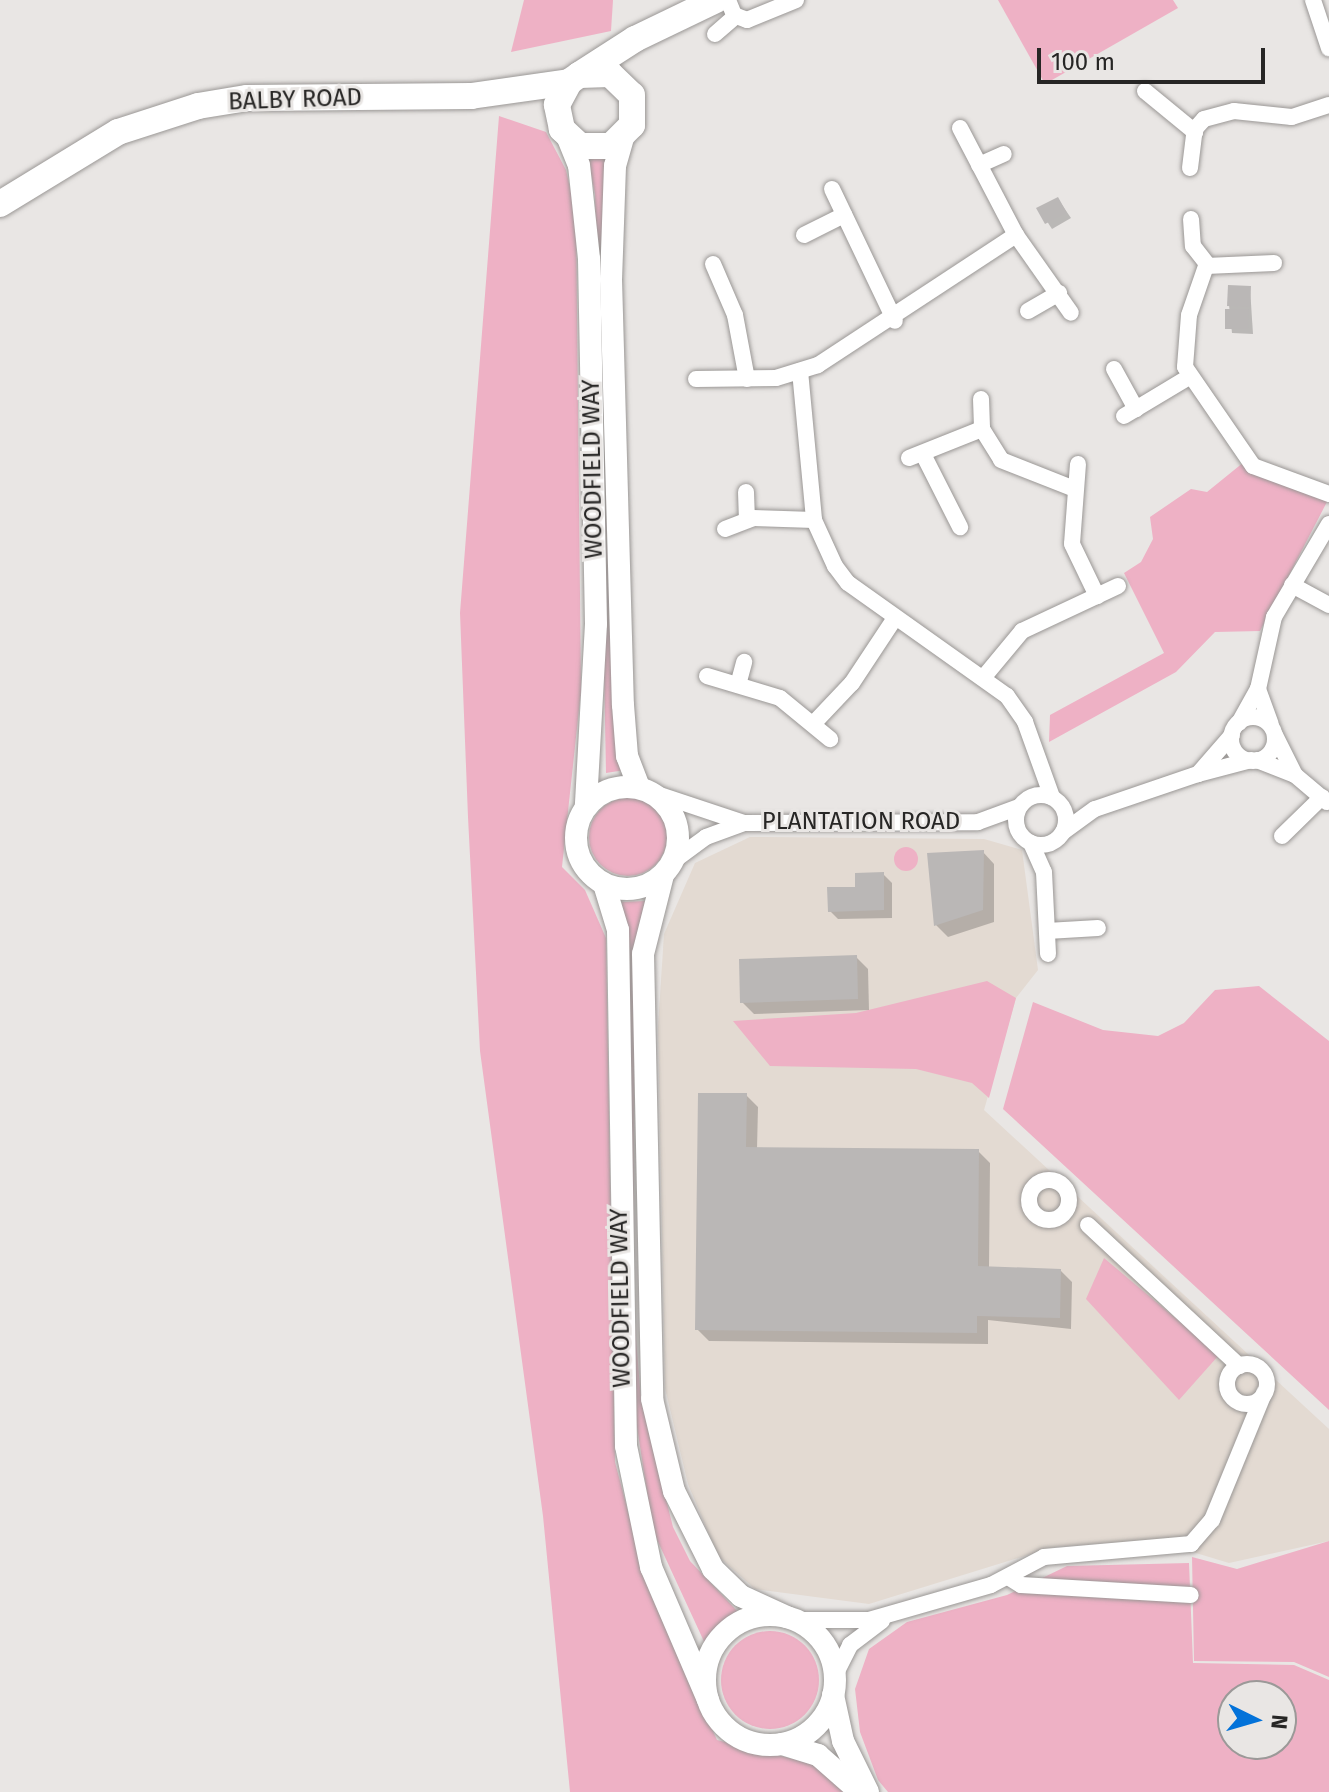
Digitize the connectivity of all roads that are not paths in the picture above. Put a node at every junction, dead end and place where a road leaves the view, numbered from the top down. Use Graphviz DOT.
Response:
graph roads {
  1 [pos="728,0"];
  2 [pos="796,0"];
  3 [pos="1313,0"];
  4 [pos="726,8"];
  5 [pos="662,25"];
  6 [pos="1326,28"];
  7 [pos="715,34"];
  8 [pos="1329,48"];
  9 [pos="574,79"];
  10 [pos="628,89"];
  11 [pos="1145,91"];
  12 [pos="471,96"];
  13 [pos="1329,105"];
  14 [pos="960,128"];
  15 [pos="564,132"];
  16 [pos="1195,132"];
  17 [pos="623,138"];
  18 [pos="1004,154"];
  19 [pos="979,165"];
  20 [pos="1190,168"];
  21 [pos="832,189"];
  22 [pos="0,204"];
  23 [pos="844,215"];
  24 [pos="1191,219"];
  25 [pos="804,235"];
  26 [pos="1016,235"];
  27 [pos="1274,263"];
  28 [pos="713,264"];
  29 [pos="1208,265"];
  30 [pos="1059,293"];
  31 [pos="1028,311"];
  32 [pos="1071,313"];
  33 [pos="895,321"];
  34 [pos="1114,369"];
  35 [pos="800,371"];
  36 [pos="1189,377"];
  37 [pos="696,379"];
  38 [pos="747,379"];
  39 [pos="981,399"];
  40 [pos="982,429"];
  41 [pos="1078,464"];
  42 [pos="1072,488"];
  43 [pos="746,492"];
  44 [pos="1329,494"];
  45 [pos="747,520"];
  46 [pos="814,520"];
  47 [pos="1329,524"];
  48 [pos="960,527"];
  49 [pos="725,529"];
  50 [pos="1292,585"];
  51 [pos="1118,586"];
  52 [pos="1097,596"];
  53 [pos="1329,605"];
  54 [pos="895,618"];
  55 [pos="744,662"];
  56 [pos="707,676"];
  57 [pos="983,678"];
  58 [pos="738,685"];
  59 [pos="1258,689"];
  60 [pos="814,723"];
  61 [pos="1235,730"];
  62 [pos="1273,730"];
  63 [pos="830,739"];
  64 [pos="1254,760"];
  65 [pos="1034,763"];
  66 [pos="1198,774"];
  67 [pos="1295,775"];
  68 [pos="648,791"];
  69 [pos="1055,799"];
  70 [pos="1325,800"];
  71 [pos="1022,804"];
  72 [pos="586,805"];
  73 [pos="1095,809"];
  74 [pos="978,822"];
  75 [pos="744,823"];
  76 [pos="1059,836"];
  77 [pos="1282,836"];
  78 [pos="1028,841"];
  79 [pos="667,869"];
  80 [pos="1044,872"];
  81 [pos="604,884"];
  82 [pos="1098,928"];
  83 [pos="1047,931"];
  84 [pos="1048,954"];
  85 [pos="1068,1194"];
  86 [pos="1055,1219"];
  87 [pos="1088,1225"];
  88 [pos="1239,1366"];
  89 [pos="1264,1393"];
  90 [pos="1235,1400"];
  91 [pos="1247,1433"];
  92 [pos="1008,1577"];
  93 [pos="1191,1595"];
  94 [pos="900,1608"];
  95 [pos="792,1618"];
  96 [pos="834,1685"];
  97 [pos="708,1700"];
  98 [pos="782,1744"];
  99 [pos="860,1792"];
  100 [pos="868,1792"];
  1 -- 4 [label="street"];
  2 -- 4 [label="street"];
  3 -- 6 [label="street"];
  4 -- 5 [label="main road"];
  4 -- 7 [label="street"];
  5 -- 9 [label="main road"];
  5 -- 10 [label="main road"];
  6 -- 8 [label="street"];
  9 -- 10 [label="main road"];
  9 -- 12 [label="main road"];
  9 -- 15 [label="main road"];
  10 -- 17 [label="main road"];
  11 -- 16 [label="street"];
  12 -- 15 [label="main road"];
  12 -- 22 [label="main road, BALBY ROAD"];
  13 -- 16 [label="street"];
  14 -- 19 [label="street"];
  15 -- 17 [label="main road"];
  15 -- 72 [label="street, WOODFIELD WAY"];
  16 -- 20 [label="street"];
  17 -- 68 [label="street, WOODFIELD WAY"];
  18 -- 19 [label="street"];
  19 -- 26 [label="street"];
  21 -- 23 [label="street"];
  23 -- 25 [label="street"];
  23 -- 33 [label="street"];
  24 -- 29 [label="street"];
  26 -- 30 [label="street"];
  26 -- 33 [label="street"];
  27 -- 29 [label="street"];
  28 -- 38 [label="street"];
  29 -- 36 [label="street"];
  30 -- 31 [label="street"];
  30 -- 32 [label="street"];
  33 -- 35 [label="street"];
  34 -- 36 [label="street"];
  35 -- 38 [label="street"];
  35 -- 46 [label="street"];
  36 -- 44 [label="street"];
  37 -- 38 [label="street"];
  39 -- 40 [label="street"];
  40 -- 42 [label="street"];
  40 -- 48 [label="street"];
  41 -- 42 [label="street"];
  42 -- 52 [label="street"];
  43 -- 45 [label="street"];
  45 -- 46 [label="street"];
  45 -- 49 [label="street"];
  46 -- 54 [label="street"];
  47 -- 50 [label="street"];
  50 -- 53 [label="street"];
  50 -- 59 [label="street"];
  51 -- 52 [label="street"];
  52 -- 57 [label="street"];
  54 -- 57 [label="street"];
  54 -- 60 [label="street"];
  55 -- 58 [label="street"];
  56 -- 58 [label="street"];
  57 -- 65 [label="street"];
  58 -- 60 [label="street"];
  59 -- 61 [label="street"];
  59 -- 62 [label="street"];
  60 -- 63 [label="street"];
  61 -- 62 [label="street"];
  61 -- 64 [label="street"];
  61 -- 66 [label="street"];
  62 -- 64 [label="street"];
  62 -- 67 [label="street"];
  64 -- 66 [label="street"];
  64 -- 67 [label="street"];
  65 -- 69 [label="street"];
  65 -- 71 [label="street"];
  66 -- 73 [label="street"];
  67 -- 70 [label="street"];
  68 -- 72 [label="street"];
  68 -- 75 [label="street, PLANTATION ROAD"];
  68 -- 79 [label="street"];
  69 -- 71 [label="street, PLANTATION ROAD"];
  69 -- 73 [label="street"];
  69 -- 76 [label="street"];
  70 -- 77 [label="street"];
  71 -- 74 [label="street, PLANTATION ROAD"];
  71 -- 78 [label="street"];
  72 -- 81 [label="street"];
  73 -- 76 [label="street"];
  74 -- 75 [label="street, PLANTATION ROAD"];
  74 -- 78 [label="street, PLANTATION ROAD"];
  75 -- 79 [label="street, PLANTATION ROAD"];
  76 -- 78 [label="street"];
  76 -- 80 [label="street"];
  78 -- 80 [label="street"];
  79 -- 81 [label="street"];
  79 -- 95 [label="street, WOODFIELD WAY"];
  80 -- 83 [label="street"];
  81 -- 97 [label="street, WOODFIELD WAY"];
  82 -- 83 [label="street"];
  83 -- 84 [label="street"];
  85 -- 86 [label="street"];
  85 -- 86 [label="street"];
  85 -- 87 [label="street"];
  86 -- 87 [label="street"];
  87 -- 88 [label="street"];
  88 -- 89 [label="street"];
  88 -- 90 [label="street"];
  89 -- 90 [label="street"];
  89 -- 91 [label="street"];
  90 -- 91 [label="street"];
  91 -- 92 [label="street"];
  92 -- 93 [label="street"];
  92 -- 94 [label="street"];
  94 -- 95 [label="street"];
  94 -- 96 [label="street"];
  95 -- 96 [label="street"];
  95 -- 97 [label="street"];
  96 -- 98 [label="street"];
  96 -- 100 [label="street"];
  97 -- 98 [label="street"];
  98 -- 99 [label="street"];
}
